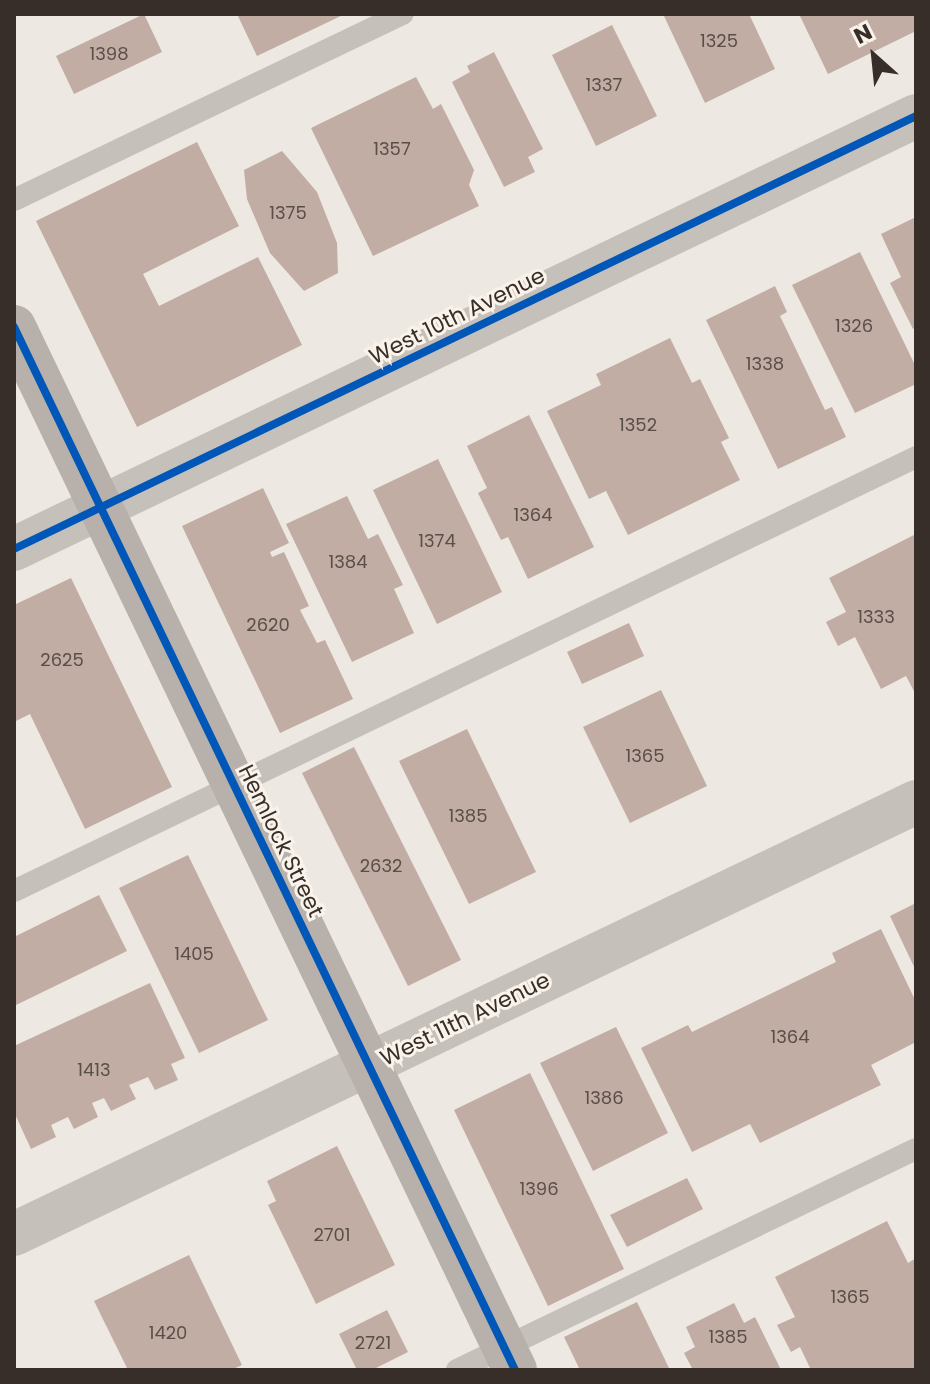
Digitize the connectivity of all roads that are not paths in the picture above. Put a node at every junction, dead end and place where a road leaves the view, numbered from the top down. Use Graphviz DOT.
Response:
graph roads {
  1 [pos="403,14"];
  2 [pos="916,116"];
  3 [pos="14,200"];
  4 [pos="14,327"];
  5 [pos="916,457"];
  6 [pos="101,507"];
  7 [pos="14,549"];
  8 [pos="235,785"];
  9 [pos="916,802"];
  10 [pos="14,891"];
  11 [pos="368,1065"];
  12 [pos="916,1149"];
  13 [pos="14,1234"];
  14 [pos="510,1359"];
  15 [pos="457,1370"];
  1 -- 3 [label="lane"];
  2 -- 6 [label="street, West 10th Avenue"];
  4 -- 6 [label="street, Hemlock Street"];
  5 -- 8 [label="lane"];
  6 -- 7 [label="street, West 10th Avenue"];
  6 -- 8 [label="street, Hemlock Street"];
  8 -- 10 [label="lane"];
  8 -- 11 [label="street, Hemlock Street"];
  9 -- 11 [label="street, West 11th Avenue"];
  11 -- 13 [label="street, West 11th Avenue"];
  11 -- 14 [label="street, Hemlock Street"];
  12 -- 14 [label="lane"];
  14 -- 15 [label="lane"];
}
